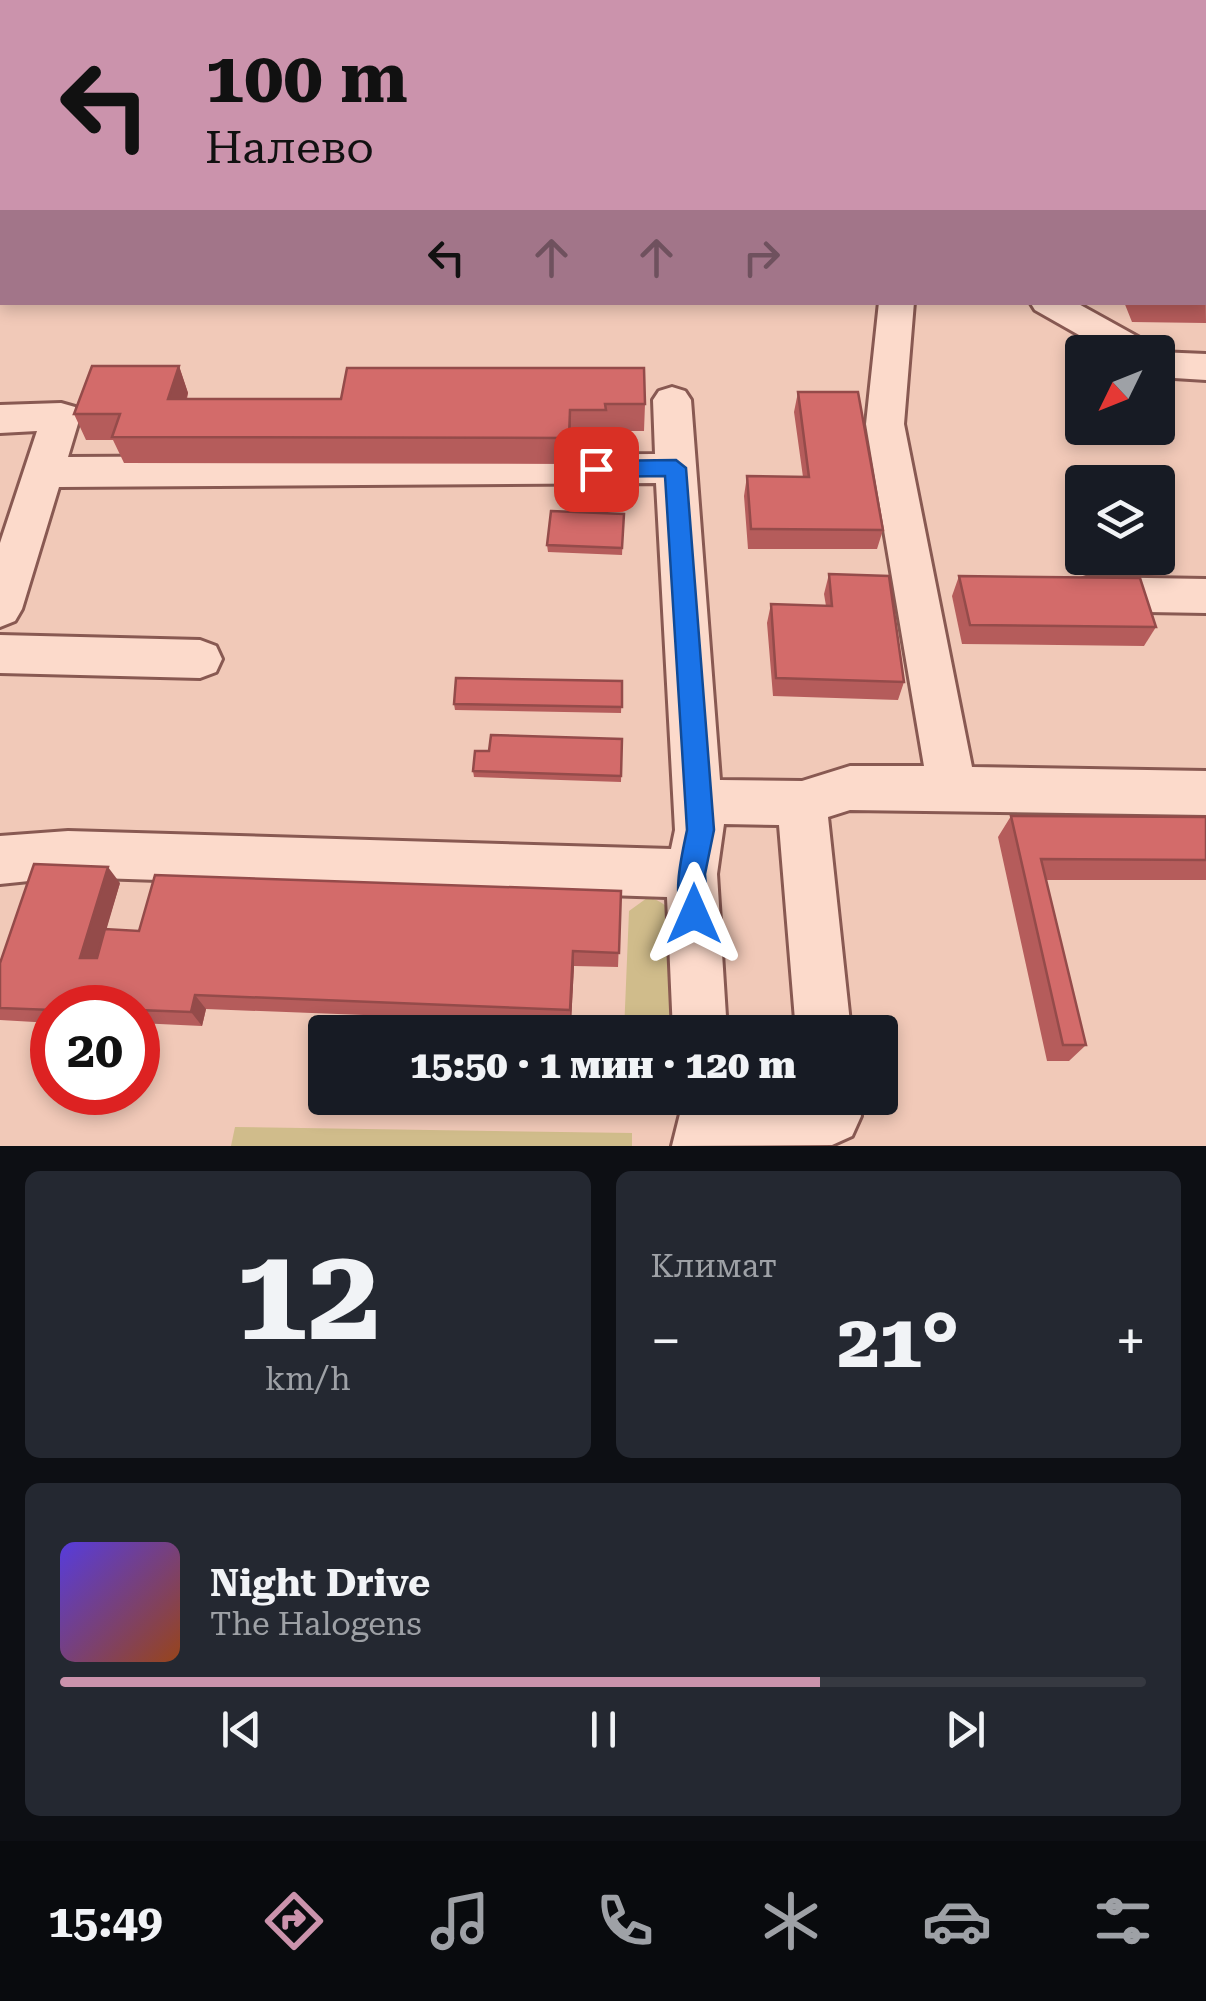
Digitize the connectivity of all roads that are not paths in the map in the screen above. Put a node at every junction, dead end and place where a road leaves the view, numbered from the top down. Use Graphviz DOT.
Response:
graph roads {
  1 [pos="897,305"];
  2 [pos="1052,305"];
  3 [pos="1106,335"];
  4 [pos="1175,366"];
  5 [pos="1206,368"];
  6 [pos="672,400"];
  7 [pos="0,419"];
  8 [pos="676,468"];
  9 [pos="26,487"];
  10 [pos="1050,594"];
  11 [pos="1206,596"];
  12 [pos="0,609"];
  13 [pos="0,654"];
  14 [pos="200,659"];
  15 [pos="952,788"];
  16 [pos="1206,793"];
  17 [pos="698,802"];
  18 [pos="802,803"];
  19 [pos="0,860"];
  20 [pos="692,874"];
  21 [pos="699,1015"];
  22 [pos="822,1015"];
  23 [pos="832,1115"];
  24 [pos="703,1120"];
  1 -- 15 [label="lane"];
  2 -- 3 [label="lane"];
  4 -- 5 [label="lane"];
  6 -- 8 [label="lane"];
  7 -- 9 [label="lane"];
  8 -- 9 [label="lane"];
  8 -- 17 [label="lane"];
  9 -- 12 [label="lane"];
  10 -- 11 [label="lane"];
  13 -- 14 [label="lane"];
  15 -- 16 [label="lane"];
  15 -- 18 [label="lane"];
  17 -- 18 [label="lane"];
  17 -- 20 [label="lane"];
  18 -- 22 [label="lane"];
  19 -- 20 [label="lane"];
  20 -- 21 [label="lane"];
  23 -- 24 [label="lane"];
}
